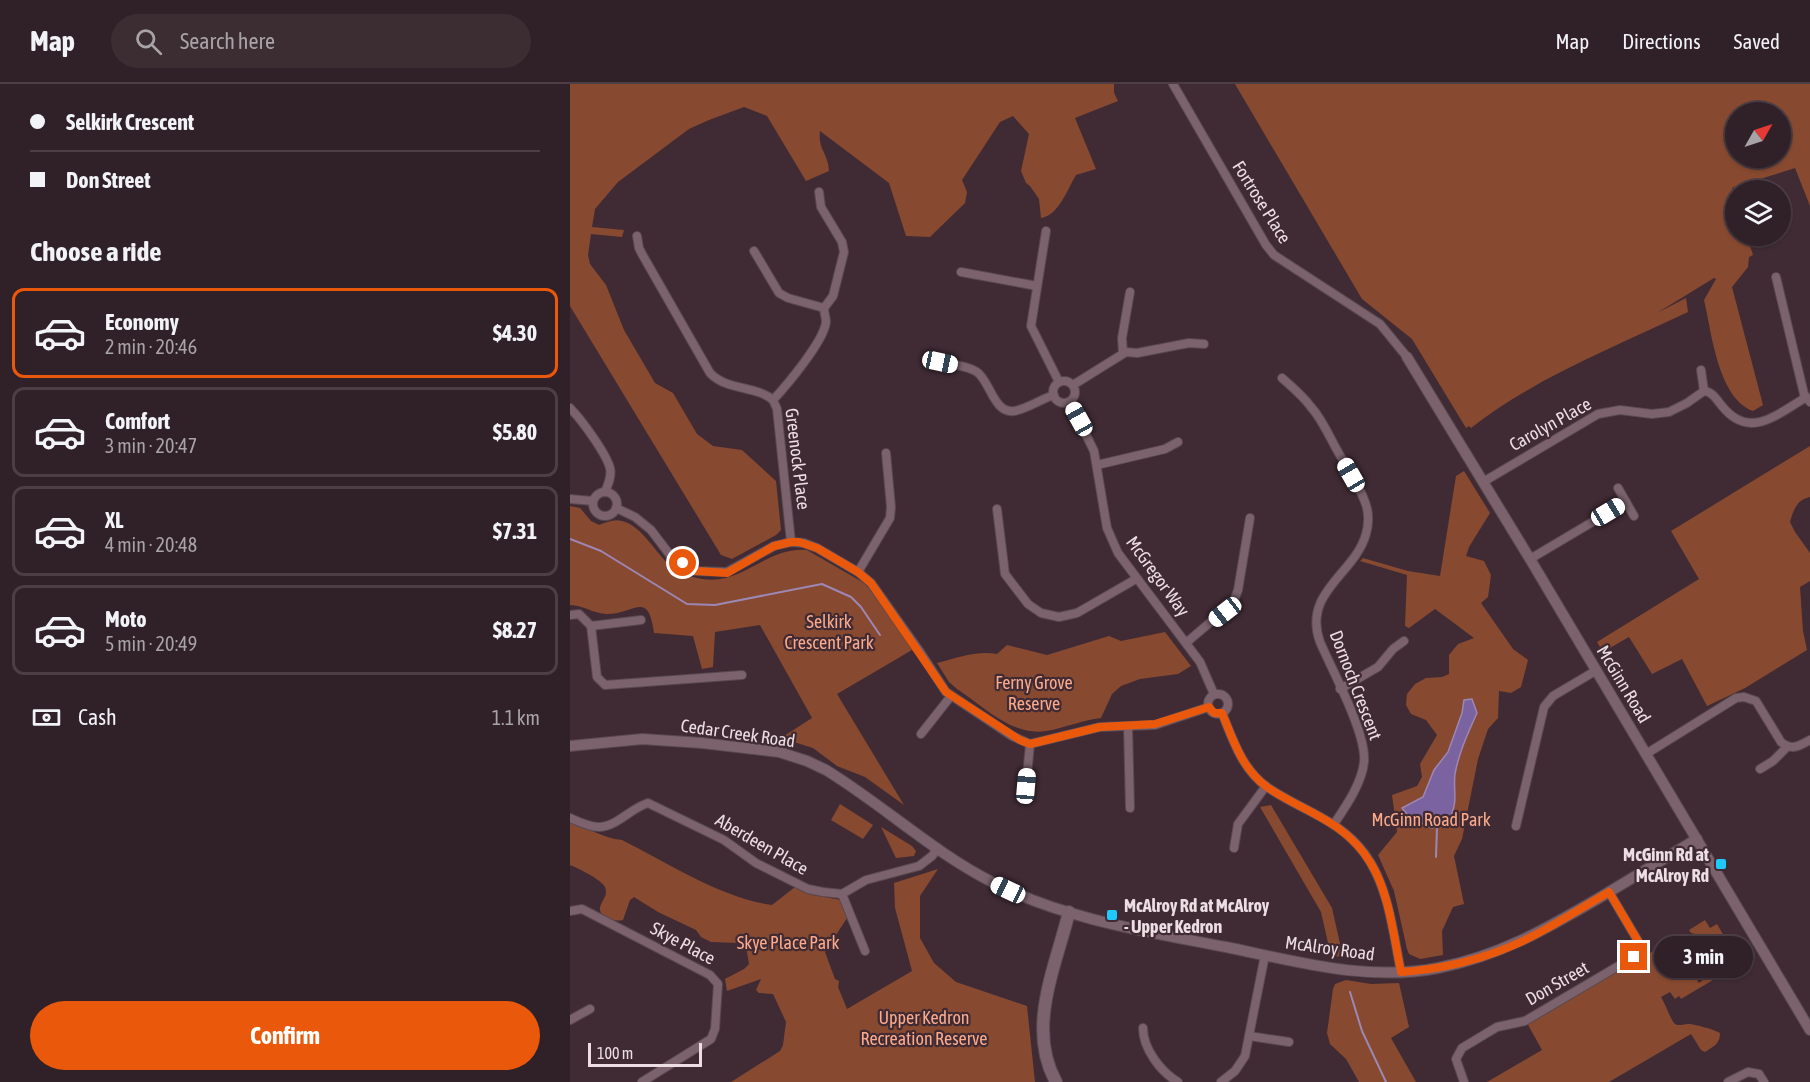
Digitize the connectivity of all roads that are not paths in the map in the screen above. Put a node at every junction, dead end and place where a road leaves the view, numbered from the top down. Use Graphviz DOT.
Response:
graph roads {
  1 [pos="1173,84"];
  2 [pos="819,192"];
  3 [pos="1046,231"];
  4 [pos="637,236"];
  5 [pos="754,251"];
  6 [pos="961,272"];
  7 [pos="1776,277"];
  8 [pos="1037,286"];
  9 [pos="1130,292"];
  10 [pos="824,308"];
  11 [pos="1203,344"];
  12 [pos="1123,353"];
  13 [pos="1407,357"];
  14 [pos="940,362"];
  15 [pos="1701,370"];
  16 [pos="1282,378"];
  17 [pos="1059,382"];
  18 [pos="1073,385"];
  19 [pos="1704,391"];
  20 [pos="1054,395"];
  21 [pos="773,400"];
  22 [pos="1808,400"];
  23 [pos="1070,402"];
  24 [pos="570,408"];
  25 [pos="1178,442"];
  26 [pos="886,453"];
  27 [pos="1097,465"];
  28 [pos="1483,482"];
  29 [pos="1618,488"];
  30 [pos="605,492"];
  31 [pos="570,500"];
  32 [pos="593,501"];
  33 [pos="1626,502"];
  34 [pos="616,508"];
  35 [pos="997,509"];
  36 [pos="1634,516"];
  37 [pos="1250,518"];
  38 [pos="791,542"];
  39 [pos="1530,559"];
  40 [pos="858,572"];
  41 [pos="1136,579"];
  42 [pos="570,615"];
  43 [pos="641,620"];
  44 [pos="591,626"];
  45 [pos="1404,640"];
  46 [pos="1187,642"];
  47 [pos="1597,670"];
  48 [pos="742,675"];
  49 [pos="1340,689"];
  50 [pos="1214,694"];
  51 [pos="951,696"];
  52 [pos="1209,707"];
  53 [pos="1222,713"];
  54 [pos="1128,726"];
  55 [pos="921,734"];
  56 [pos="1810,740"];
  57 [pos="1030,744"];
  58 [pos="570,746"];
  59 [pos="1787,747"];
  60 [pos="1646,754"];
  61 [pos="1760,769"];
  62 [pos="1026,786"];
  63 [pos="1266,786"];
  64 [pos="1130,808"];
  65 [pos="886,812"];
  66 [pos="570,818"];
  67 [pos="1334,824"];
  68 [pos="1516,826"];
  69 [pos="1697,839"];
  70 [pos="938,848"];
  71 [pos="1234,848"];
  72 [pos="1609,892"];
  73 [pos="842,894"];
  74 [pos="570,910"];
  75 [pos="1070,912"];
  76 [pos="865,951"];
  77 [pos="1265,955"];
  78 [pos="1401,972"];
  79 [pos="590,1009"];
  80 [pos="570,1020"];
  81 [pos="1143,1028"];
  82 [pos="1810,1030"];
  83 [pos="1249,1036"];
  84 [pos="1289,1042"];
  85 [pos="642,1082"];
  86 [pos="1056,1082"];
  87 [pos="1178,1082"];
  88 [pos="1221,1082"];
  89 [pos="1464,1082"];
  90 [pos="1728,1082"];
  91 [pos="1764,1082"];
  1 -- 13 [label="street, Fortrose Place"];
  2 -- 10 [label="street, Greenock Place"];
  3 -- 8 [label="street"];
  4 -- 21 [label="street"];
  5 -- 10 [label="street"];
  6 -- 8 [label="street"];
  7 -- 22 [label="street"];
  8 -- 17 [label="street"];
  9 -- 12 [label="street"];
  10 -- 21 [label="street, Greenock Place"];
  11 -- 12 [label="street"];
  12 -- 18 [label="street"];
  13 -- 28 [label="street, McGinn Road"];
  14 -- 20 [label="street"];
  15 -- 19 [label="street"];
  16 -- 49 [label="street, Dornoch Crescent"];
  17 -- 18 [label="street"];
  17 -- 20 [label="street"];
  18 -- 23 [label="street"];
  19 -- 22 [label="street"];
  19 -- 28 [label="street, Carolyn Place"];
  20 -- 23 [label="street"];
  21 -- 38 [label="street, Greenock Place"];
  23 -- 27 [label="street, McGregor Way"];
  24 -- 30 [label="street"];
  25 -- 27 [label="street"];
  26 -- 40 [label="street"];
  27 -- 41 [label="street, McGregor Way"];
  28 -- 39 [label="street, McGinn Road"];
  29 -- 33 [label="street"];
  30 -- 32 [label="street"];
  30 -- 34 [label="street"];
  31 -- 32 [label="street"];
  32 -- 34 [label="street"];
  33 -- 36 [label="street"];
  33 -- 39 [label="street"];
  34 -- 38 [label="street"];
  35 -- 41 [label="street"];
  37 -- 46 [label="street"];
  38 -- 40 [label="street"];
  39 -- 47 [label="street, McGinn Road"];
  40 -- 51 [label="street"];
  41 -- 46 [label="street, McGregor Way"];
  42 -- 44 [label="street"];
  43 -- 44 [label="street"];
  44 -- 48 [label="street"];
  45 -- 49 [label="street"];
  46 -- 50 [label="street, McGregor Way"];
  47 -- 60 [label="street, McGinn Road"];
  47 -- 68 [label="street"];
  49 -- 67 [label="street, Dornoch Crescent"];
  50 -- 52 [label="street"];
  50 -- 53 [label="street"];
  51 -- 55 [label="street"];
  51 -- 57 [label="street"];
  52 -- 53 [label="street"];
  52 -- 54 [label="street"];
  53 -- 63 [label="street"];
  54 -- 57 [label="street"];
  54 -- 64 [label="street"];
  56 -- 59 [label="street"];
  57 -- 62 [label="street"];
  58 -- 65 [label="street, Cedar Creek Road"];
  59 -- 60 [label="street"];
  59 -- 61 [label="street"];
  60 -- 69 [label="street, McGinn Road"];
  63 -- 67 [label="street"];
  63 -- 71 [label="street"];
  65 -- 70 [label="street, McAlroy Road"];
  66 -- 73 [label="street, Aberdeen Place"];
  67 -- 78 [label="street"];
  69 -- 72 [label="street, McAlroy Road"];
  69 -- 82 [label="street, McGinn Road"];
  70 -- 73 [label="street"];
  70 -- 75 [label="street, McAlroy Road"];
  72 -- 78 [label="street, McAlroy Road"];
  72 -- 89 [label="street, Don Street"];
  73 -- 76 [label="street"];
  74 -- 85 [label="street, Skye Place"];
  75 -- 77 [label="street, McAlroy Road"];
  75 -- 86 [label="main road"];
  77 -- 78 [label="street, McAlroy Road"];
  77 -- 83 [label="street"];
  79 -- 80 [label="street"];
  81 -- 87 [label="street"];
  83 -- 84 [label="street"];
  83 -- 88 [label="street"];
  90 -- 91 [label="street"];
}
